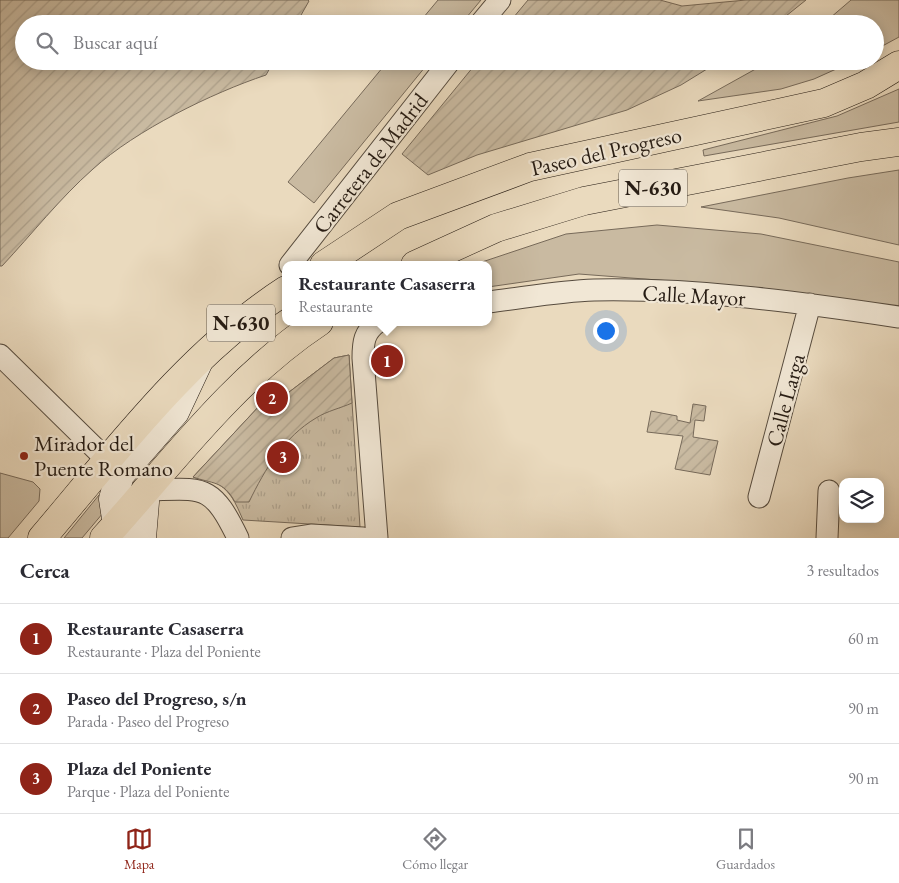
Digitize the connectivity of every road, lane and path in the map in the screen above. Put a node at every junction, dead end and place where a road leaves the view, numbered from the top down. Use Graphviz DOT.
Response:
graph roads {
  1 [pos="500,0"];
  2 [pos="488,15"];
  3 [pos="899,65"];
  4 [pos="443,70"];
  5 [pos="899,142"];
  6 [pos="293,261"];
  7 [pos="330,261"];
  8 [pos="424,261"];
  9 [pos="282,277"];
  10 [pos="282,293"];
  11 [pos="492,302"];
  12 [pos="810,304"];
  13 [pos="261,306"];
  14 [pos="899,317"];
  15 [pos="313,326"];
  16 [pos="373,326"];
  17 [pos="0,355"];
  18 [pos="200,359"];
  19 [pos="108,461"];
  20 [pos="175,489"];
  21 [pos="146,490"];
  22 [pos="829,491"];
  23 [pos="759,496"];
  24 [pos="143,533"];
  25 [pos="113,534"];
  26 [pos="42,538"];
  27 [pos="238,538"];
  28 [pos="292,538"];
  29 [pos="363,538"];
  30 [pos="377,538"];
  31 [pos="827,538"];
  1 -- 2 [label="street"];
  3 -- 7 [label="highway, Paseo del Progreso / N-630"];
  4 -- 6 [label="street, Carretera de Madrid"];
  5 -- 8 [label="highway, Paseo del Progreso / N-630"];
  9 -- 13 [label="street"];
  10 -- 13 [label="highway, N-630"];
  11 -- 12 [label="street, Calle Mayor"];
  12 -- 14 [label="street, Calle Mayor"];
  12 -- 23 [label="street, Calle Larga"];
  13 -- 18 [label="highway, N-630"];
  15 -- 21 [label="highway, N-630"];
  16 -- 30 [label="street"];
  17 -- 19 [label="street"];
  18 -- 19 [label="highway, N-630"];
  18 -- 25 [label="main road"];
  19 -- 26 [label="highway, N-630"];
  20 -- 21 [label="street"];
  20 -- 24 [label="street"];
  20 -- 27 [label="street"];
  21 -- 24 [label="main road"];
  21 -- 25 [label="highway, N-630"];
  22 -- 31 [label="street"];
  28 -- 29 [label="street"];
}
